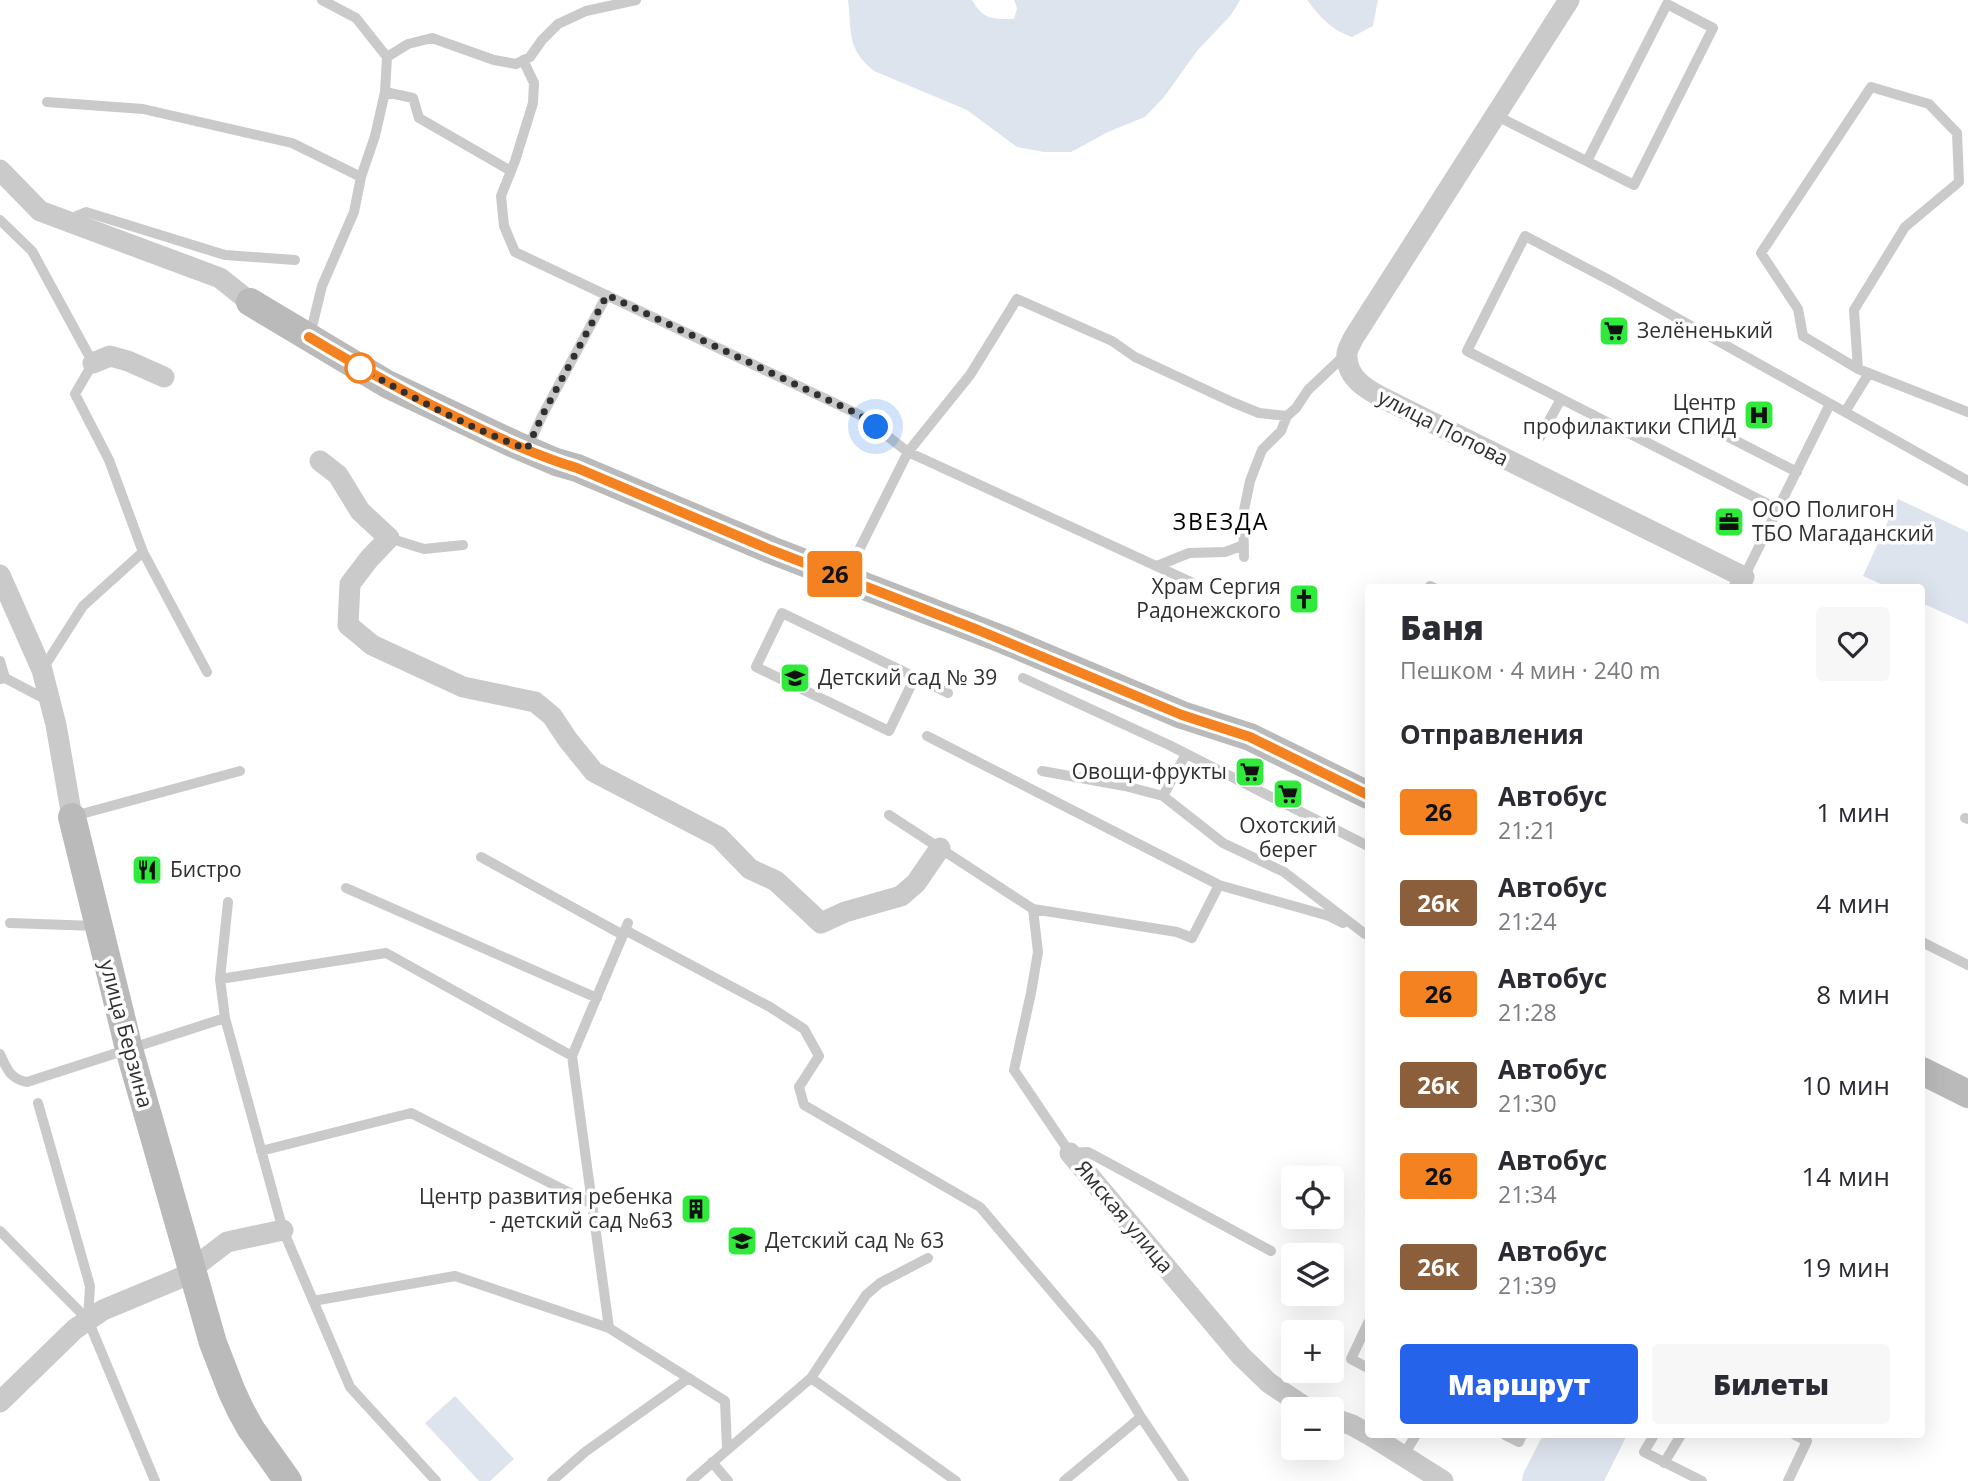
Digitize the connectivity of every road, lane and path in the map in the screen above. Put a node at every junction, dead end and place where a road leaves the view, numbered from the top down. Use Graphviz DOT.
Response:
graph roads {
  1 [pos="322,0"];
  2 [pos="636,0"];
  3 [pos="1569,0"];
  4 [pos="387,57"];
  5 [pos="523,60"];
  6 [pos="385,92"];
  7 [pos="47,102"];
  8 [pos="1494,115"];
  9 [pos="1968,149"];
  10 [pos="1958,160"];
  11 [pos="1587,161"];
  12 [pos="0,170"];
  13 [pos="511,171"];
  14 [pos="361,177"];
  15 [pos="0,220"];
  16 [pos="66,220"];
  17 [pos="295,260"];
  18 [pos="607,295"];
  19 [pos="250,302"];
  20 [pos="309,337"];
  21 [pos="1348,352"];
  22 [pos="93,363"];
  23 [pos="1863,371"];
  24 [pos="164,377"];
  25 [pos="1561,399"];
  26 [pos="1830,404"];
  27 [pos="1845,412"];
  28 [pos="1968,412"];
  29 [pos="1287,416"];
  30 [pos="1705,425"];
  31 [pos="1540,438"];
  32 [pos="527,449"];
  33 [pos="908,453"];
  34 [pos="320,461"];
  35 [pos="1797,472"];
  36 [pos="1968,481"];
  37 [pos="1778,509"];
  38 [pos="389,538"];
  39 [pos="463,545"];
  40 [pos="1244,545"];
  41 [pos="143,552"];
  42 [pos="1244,557"];
  43 [pos="1157,566"];
  44 [pos="0,575"];
  45 [pos="845,579"];
  46 [pos="1191,582"];
  47 [pos="1741,583"];
  48 [pos="0,661"];
  49 [pos="42,670"];
  50 [pos="207,673"];
  51 [pos="915,677"];
  52 [pos="3,678"];
  53 [pos="1023,678"];
  54 [pos="948,693"];
  55 [pos="49,701"];
  56 [pos="927,736"];
  57 [pos="1186,754"];
  58 [pos="240,771"];
  59 [pos="1042,772"];
  60 [pos="1365,794"];
  61 [pos="1163,796"];
  62 [pos="889,815"];
  63 [pos="72,817"];
  64 [pos="1365,844"];
  65 [pos="940,848"];
  66 [pos="481,858"];
  67 [pos="1219,885"];
  68 [pos="346,887"];
  69 [pos="228,902"];
  70 [pos="1033,909"];
  71 [pos="10,923"];
  72 [pos="99,926"];
  73 [pos="626,929"];
  74 [pos="1365,933"];
  75 [pos="1365,934"];
  76 [pos="1925,944"];
  77 [pos="1968,965"];
  78 [pos="220,979"];
  79 [pos="597,998"];
  80 [pos="225,1018"];
  81 [pos="129,1049"];
  82 [pos="0,1054"];
  83 [pos="572,1056"];
  84 [pos="1925,1072"];
  85 [pos="1968,1094"];
  86 [pos="38,1103"];
  87 [pos="261,1152"];
  88 [pos="1070,1153"];
  89 [pos="592,1203"];
  90 [pos="283,1230"];
  91 [pos="0,1231"];
  92 [pos="1271,1251"];
  93 [pos="928,1258"];
  94 [pos="192,1270"];
  95 [pos="313,1301"];
  96 [pos="88,1320"];
  97 [pos="609,1328"];
  98 [pos="1365,1329"];
  99 [pos="1365,1366"];
  100 [pos="689,1378"];
  101 [pos="811,1378"];
  102 [pos="1290,1397"];
  103 [pos="0,1402"];
  104 [pos="1141,1418"];
  105 [pos="1344,1422"];
  106 [pos="1365,1432"];
  107 [pos="1375,1438"];
  108 [pos="1414,1438"];
  109 [pos="1652,1438"];
  110 [pos="1679,1438"];
  111 [pos="1801,1438"];
  112 [pos="727,1449"];
  113 [pos="1403,1455"];
  114 [pos="712,1462"];
  115 [pos="1664,1463"];
  116 [pos="155,1481"];
  117 [pos="288,1481"];
  118 [pos="436,1481"];
  119 [pos="552,1481"];
  120 [pos="691,1481"];
  121 [pos="728,1481"];
  122 [pos="956,1481"];
  123 [pos="1064,1481"];
  124 [pos="1184,1481"];
  125 [pos="1443,1481"];
  126 [pos="1702,1481"];
  127 [pos="1788,1481"];
  1 -- 4 [label="lane"];
  2 -- 5 [label="lane"];
  3 -- 8 [label="street"];
  4 -- 5 [label="lane"];
  4 -- 6 [label="lane"];
  5 -- 13 [label="lane"];
  6 -- 13 [label="lane"];
  6 -- 14 [label="lane"];
  7 -- 14 [label="lane"];
  8 -- 11 [label="lane"];
  8 -- 21 [label="street"];
  9 -- 10 [label="lane"];
  10 -- 23 [label="lane"];
  10 -- 23 [label="lane"];
  11 -- 11 [label="lane"];
  12 -- 16 [label="street"];
  13 -- 18 [label="lane"];
  14 -- 20 [label="lane"];
  15 -- 22 [label="lane"];
  16 -- 17 [label="lane"];
  16 -- 19 [label="street"];
  18 -- 32 [label="lane"];
  18 -- 33 [label="lane"];
  19 -- 20 [label="street"];
  20 -- 32 [label="street"];
  21 -- 29 [label="lane"];
  21 -- 47 [label="street, улица Попова"];
  22 -- 24 [label="street"];
  22 -- 41 [label="lane"];
  23 -- 27 [label="lane"];
  23 -- 28 [label="lane"];
  25 -- 26 [label="lane"];
  25 -- 31 [label="lane"];
  25 -- 37 [label="lane"];
  26 -- 27 [label="lane"];
  26 -- 35 [label="lane"];
  27 -- 36 [label="lane"];
  29 -- 33 [label="lane"];
  29 -- 40 [label="lane"];
  30 -- 35 [label="lane"];
  32 -- 45 [label="street"];
  33 -- 43 [label="lane"];
  33 -- 45 [label="lane"];
  34 -- 38 [label="street"];
  35 -- 37 [label="lane"];
  37 -- 47 [label="lane"];
  38 -- 39 [label="lane"];
  38 -- 65 [label="street"];
  40 -- 42 [label="lane"];
  40 -- 43 [label="lane"];
  41 -- 49 [label="lane"];
  41 -- 50 [label="lane"];
  43 -- 46 [label="lane"];
  44 -- 49 [label="street, улица Берзина"];
  45 -- 60 [label="street"];
  48 -- 52 [label="lane"];
  49 -- 55 [label="street, улица Берзина"];
  51 -- 51 [label="lane"];
  51 -- 54 [label="lane"];
  52 -- 55 [label="lane"];
  53 -- 57 [label="lane"];
  55 -- 63 [label="street, улица Берзина"];
  56 -- 67 [label="lane"];
  57 -- 61 [label="lane"];
  57 -- 64 [label="lane"];
  58 -- 63 [label="lane"];
  59 -- 61 [label="lane"];
  61 -- 74 [label="lane"];
  62 -- 65 [label="lane"];
  63 -- 72 [label="street, улица Берзина"];
  65 -- 70 [label="lane"];
  66 -- 73 [label="lane"];
  67 -- 70 [label="lane"];
  67 -- 75 [label="lane"];
  68 -- 79 [label="lane"];
  69 -- 78 [label="lane"];
  70 -- 88 [label="lane"];
  71 -- 72 [label="lane"];
  72 -- 81 [label="street, улица Берзина"];
  73 -- 79 [label="lane"];
  73 -- 104 [label="lane"];
  76 -- 77 [label="lane"];
  78 -- 80 [label="lane"];
  78 -- 83 [label="lane"];
  79 -- 83 [label="lane"];
  80 -- 81 [label="lane"];
  80 -- 87 [label="lane"];
  81 -- 82 [label="lane"];
  81 -- 94 [label="street, улица Берзина"];
  83 -- 89 [label="lane"];
  84 -- 85 [label="street"];
  86 -- 96 [label="lane"];
  87 -- 89 [label="lane"];
  87 -- 90 [label="lane"];
  88 -- 92 [label="lane, Ямская улица"];
  88 -- 102 [label="street, Ямская улица"];
  89 -- 97 [label="lane"];
  90 -- 94 [label="street"];
  90 -- 95 [label="lane"];
  91 -- 96 [label="lane"];
  93 -- 101 [label="lane"];
  94 -- 96 [label="street"];
  94 -- 117 [label="street, улица Берзина"];
  95 -- 97 [label="lane"];
  95 -- 118 [label="lane"];
  96 -- 103 [label="street"];
  96 -- 116 [label="lane"];
  97 -- 100 [label="lane"];
  98 -- 99 [label="lane"];
  100 -- 112 [label="lane"];
  100 -- 119 [label="lane"];
  101 -- 112 [label="lane"];
  101 -- 122 [label="lane"];
  104 -- 123 [label="lane"];
  104 -- 124 [label="lane"];
  105 -- 106 [label="street"];
  107 -- 113 [label="street"];
  108 -- 113 [label="lane"];
  109 -- 115 [label="lane"];
  110 -- 115 [label="lane"];
  111 -- 127 [label="lane"];
  112 -- 114 [label="lane"];
  113 -- 125 [label="street"];
  114 -- 120 [label="lane"];
  114 -- 121 [label="lane"];
  115 -- 126 [label="lane"];
}
